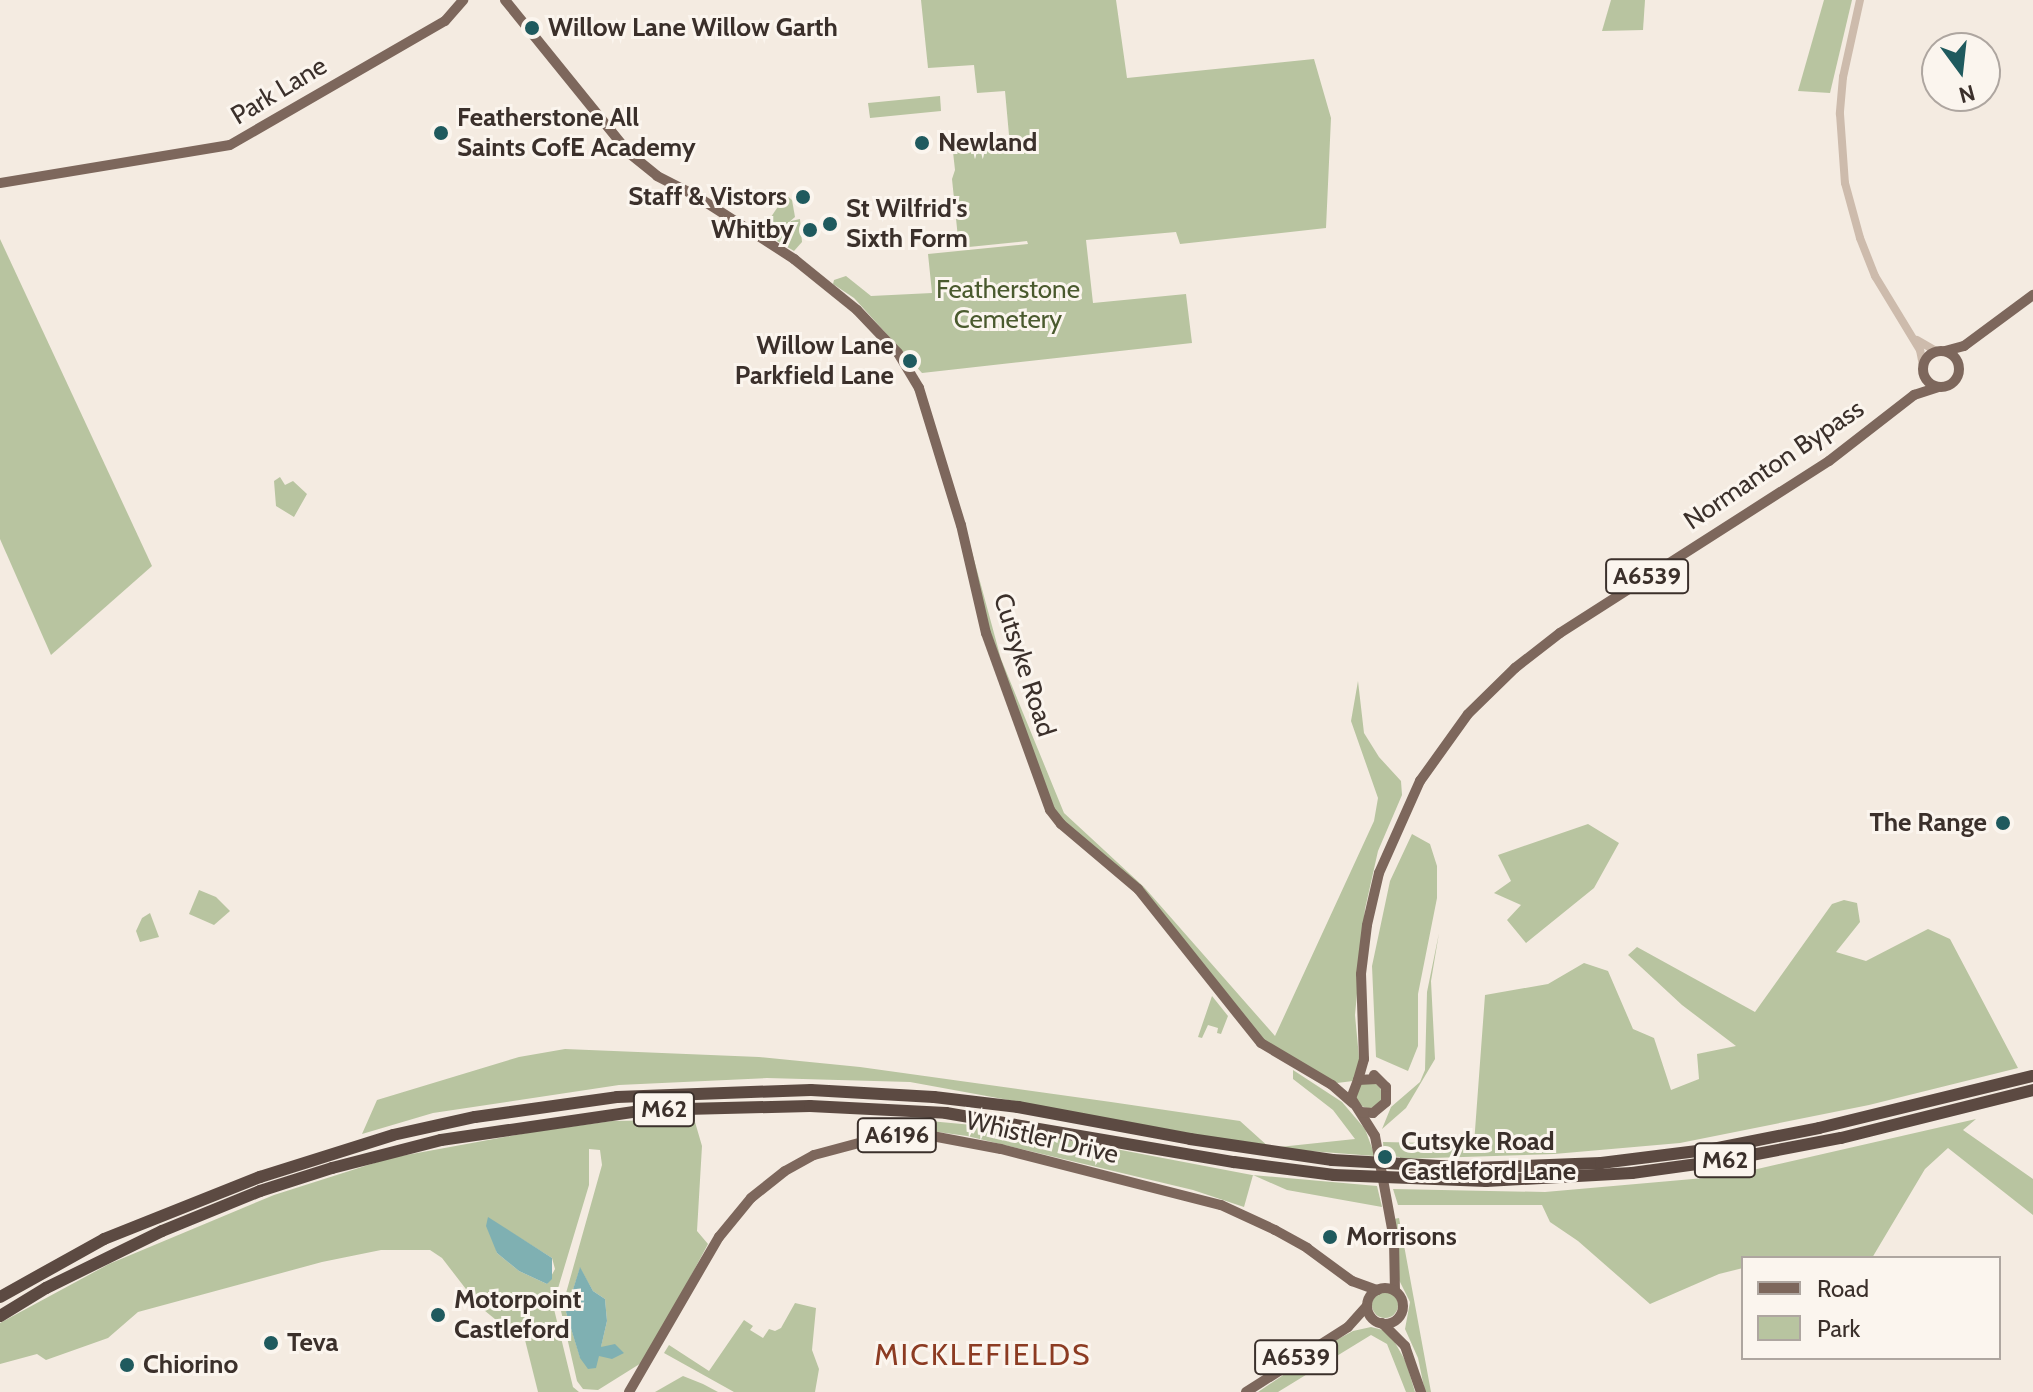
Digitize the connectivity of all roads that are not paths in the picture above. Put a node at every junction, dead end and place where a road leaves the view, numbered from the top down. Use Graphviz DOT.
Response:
graph roads {
  1 [pos="463,0"];
  2 [pos="505,0"];
  3 [pos="1860,0"];
  4 [pos="0,183"];
  5 [pos="2033,295"];
  6 [pos="1982,334"];
  7 [pos="1913,337"];
  8 [pos="1939,351"];
  9 [pos="1958,366"];
  10 [pos="1923,369"];
  11 [pos="1938,387"];
  12 [pos="1903,403"];
  13 [pos="1364,1059"];
  14 [pos="2033,1076"];
  15 [pos="1377,1079"];
  16 [pos="1357,1081"];
  17 [pos="1332,1085"];
  18 [pos="2033,1090"];
  19 [pos="1383,1107"];
  20 [pos="1357,1108"];
  21 [pos="1375,1136"];
  22 [pos="1361,1170"];
  23 [pos="1410,1172"];
  24 [pos="1394,1260"];
  25 [pos="1352,1281"];
  26 [pos="1378,1290"];
  27 [pos="1395,1290"];
  28 [pos="0,1297"];
  29 [pos="1367,1305"];
  30 [pos="0,1316"];
  31 [pos="1400,1316"];
  32 [pos="1378,1322"];
  33 [pos="1348,1327"];
  34 [pos="1405,1346"];
  35 [pos="629,1392"];
  36 [pos="1246,1392"];
  37 [pos="1421,1392"];
  1 -- 4 [label="main road, Park Lane"];
  2 -- 17 [label="main road, Cutsyke Road"];
  3 -- 7 [label="street"];
  5 -- 6 [label="main road, A6539"];
  6 -- 8 [label="main road, A6539"];
  6 -- 9 [label="main road, A6539"];
  7 -- 8 [label="street"];
  7 -- 10 [label="street"];
  8 -- 9 [label="main road"];
  8 -- 10 [label="main road, A6539"];
  9 -- 11 [label="main road, A6539"];
  10 -- 11 [label="main road"];
  10 -- 12 [label="main road, Normanton Bypass / A6539"];
  11 -- 12 [label="main road, Normanton Bypass / A6539"];
  12 -- 13 [label="main road, Normanton Bypass / A6539"];
  13 -- 15 [label="main road, A6539"];
  13 -- 16 [label="main road, A6539"];
  14 -- 23 [label="highway, M62"];
  15 -- 16 [label="main road"];
  15 -- 19 [label="main road"];
  16 -- 17 [label="main road"];
  16 -- 20 [label="main road"];
  17 -- 20 [label="main road, Cutsyke Road"];
  18 -- 23 [label="highway, M62"];
  19 -- 20 [label="main road"];
  19 -- 21 [label="main road, Cutsyke Road"];
  20 -- 21 [label="main road, Cutsyke Road"];
  21 -- 24 [label="main road, Cutsyke Road"];
  22 -- 23 [label="highway, M62"];
  22 -- 28 [label="highway, M62"];
  22 -- 30 [label="highway, M62"];
  24 -- 26 [label="main road"];
  24 -- 27 [label="main road, Cutsyke Road"];
  25 -- 26 [label="main road, Whistler Drive / A6196"];
  25 -- 29 [label="main road, Whistler Drive / A6196"];
  25 -- 35 [label="main road, Whistler Drive / A6196"];
  26 -- 27 [label="main road"];
  26 -- 29 [label="main road"];
  27 -- 31 [label="main road"];
  29 -- 32 [label="main road"];
  29 -- 33 [label="main road, A6539"];
  31 -- 32 [label="main road"];
  31 -- 34 [label="main road"];
  32 -- 33 [label="main road, A6539"];
  32 -- 34 [label="main road"];
  33 -- 36 [label="main road, A6539"];
  34 -- 37 [label="main road"];
}
